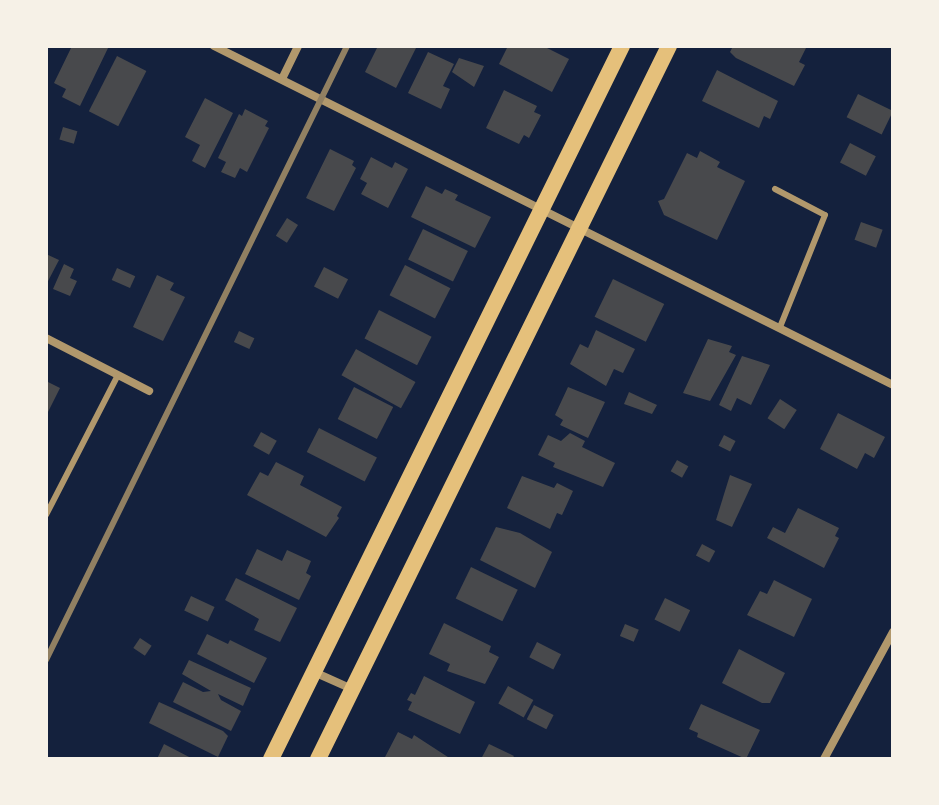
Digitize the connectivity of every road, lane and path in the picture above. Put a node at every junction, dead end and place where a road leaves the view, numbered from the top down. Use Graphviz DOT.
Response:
graph roads {
  1 [pos="214,46"];
  2 [pos="298,46"];
  3 [pos="622,46"];
  4 [pos="669,46"];
  5 [pos="282,79"];
  6 [pos="775,189"];
  7 [pos="543,211"];
  8 [pos="578,230"];
  9 [pos="780,327"];
  10 [pos="46,338"];
  11 [pos="118,375"];
  12 [pos="893,385"];
  13 [pos="149,391"];
  14 [pos="46,515"];
  15 [pos="893,632"];
  16 [pos="314,672"];
  17 [pos="352,689"];
  18 [pos="271,759"];
  19 [pos="318,759"];
  20 [pos="824,759"];
  1 -- 5 [label="street"];
  2 -- 5 [label="street"];
  3 -- 7 [label="main road"];
  4 -- 8 [label="main road"];
  5 -- 7 [label="street"];
  6 -- 9 [label="lane"];
  7 -- 8 [label="street"];
  7 -- 16 [label="main road"];
  8 -- 9 [label="street"];
  8 -- 17 [label="main road"];
  9 -- 12 [label="street"];
  10 -- 11 [label="street"];
  11 -- 13 [label="street"];
  11 -- 14 [label="lane"];
  15 -- 20 [label="street"];
  16 -- 17 [label="street"];
  16 -- 18 [label="main road"];
  17 -- 19 [label="main road"];
}
